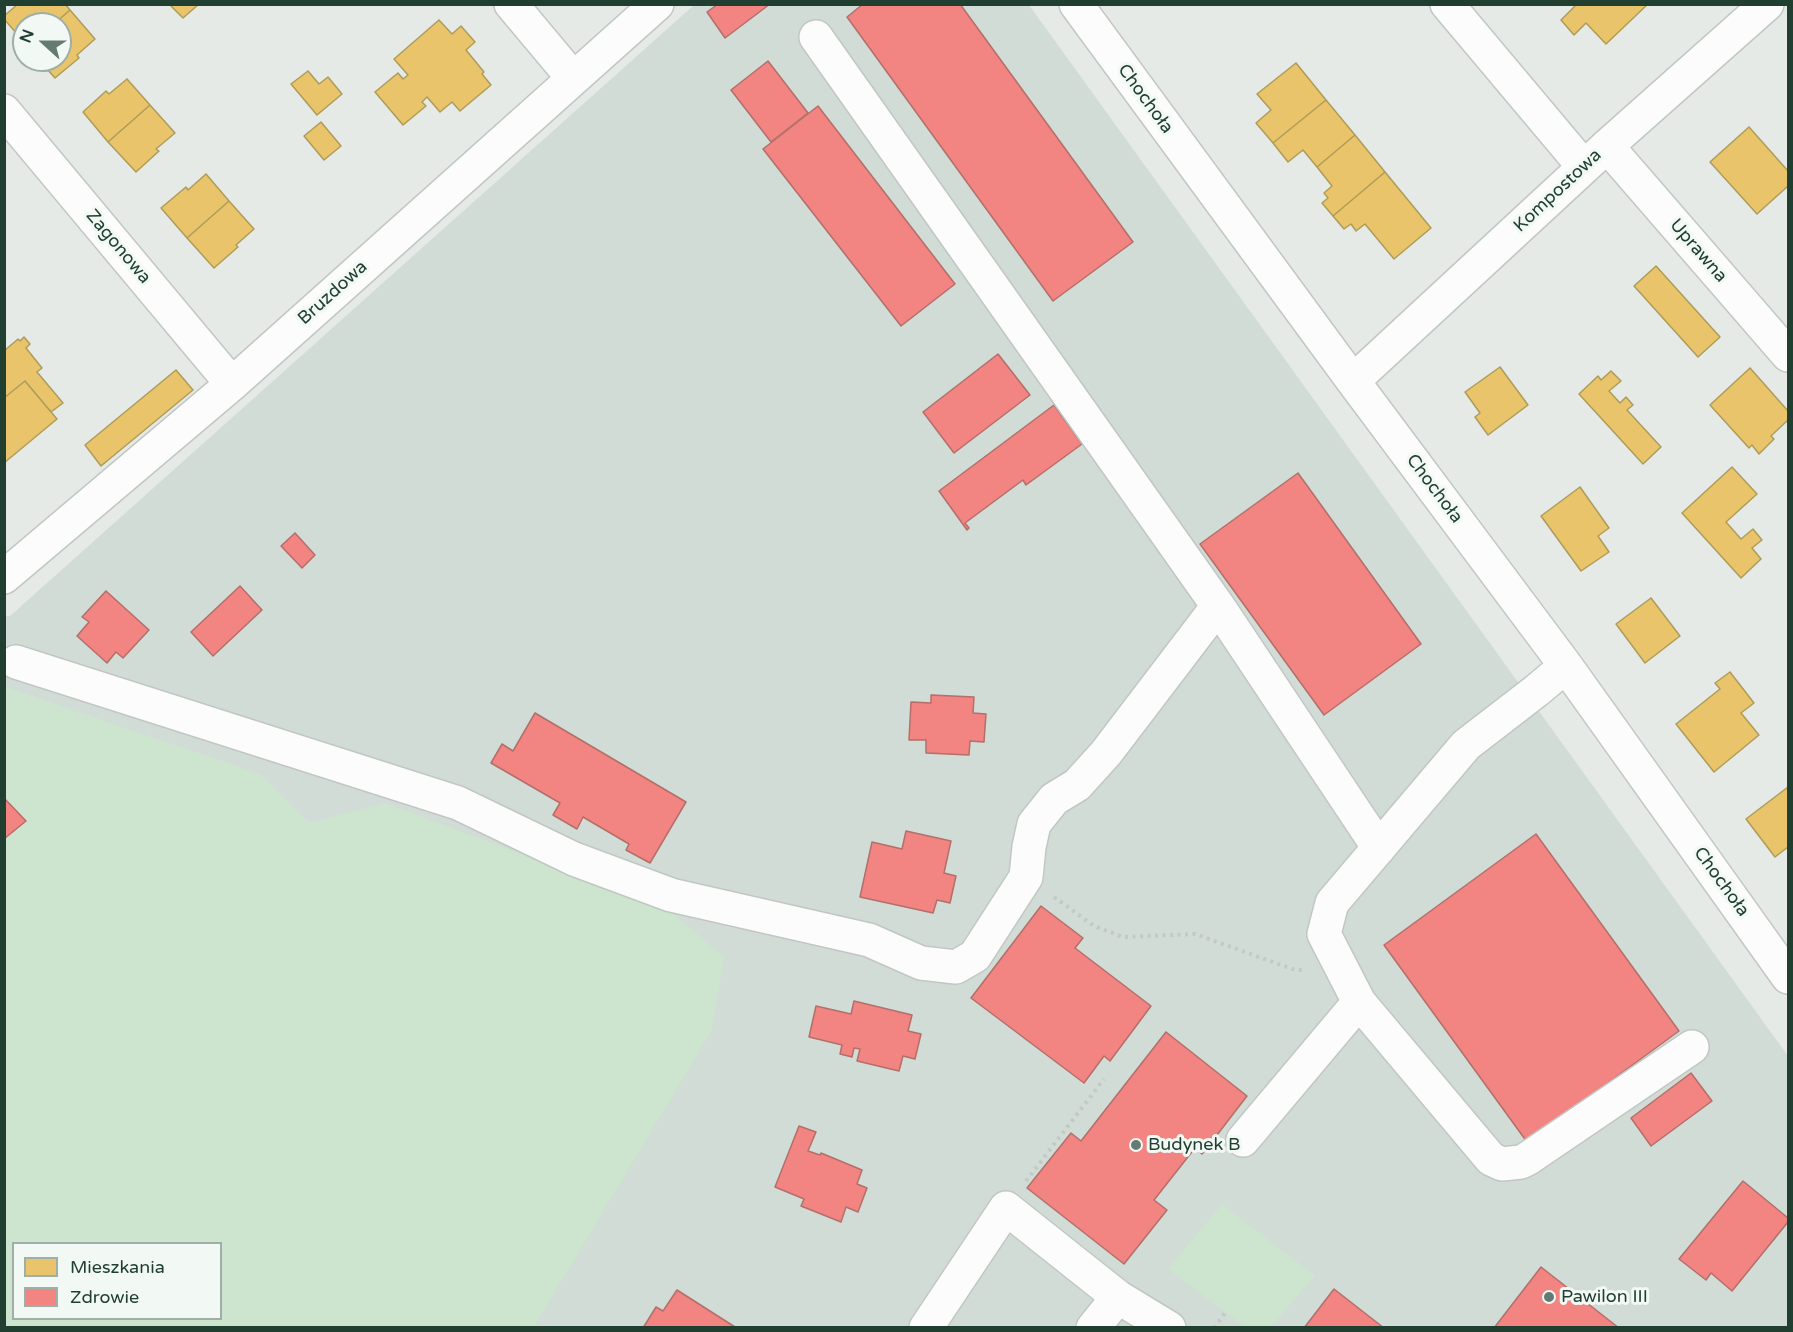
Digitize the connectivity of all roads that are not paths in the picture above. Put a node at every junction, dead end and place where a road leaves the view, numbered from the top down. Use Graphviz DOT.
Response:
graph roads {
  1 [pos="511,4"];
  2 [pos="657,4"];
  3 [pos="1076,4"];
  4 [pos="1447,4"];
  5 [pos="1767,4"];
  6 [pos="816,37"];
  7 [pos="573,78"];
  8 [pos="4,111"];
  9 [pos="1595,157"];
  10 [pos="1788,356"];
  11 [pos="1353,381"];
  12 [pos="232,384"];
  13 [pos="4,577"];
  14 [pos="1218,606"];
  15 [pos="16,662"];
  16 [pos="1566,666"];
  17 [pos="1379,848"];
  18 [pos="1788,977"];
  19 [pos="1359,1002"];
  20 [pos="1692,1047"];
  21 [pos="1243,1140"];
  22 [pos="1118,1298"];
  23 [pos="926,1328"];
  24 [pos="1093,1328"];
  25 [pos="1169,1328"];
  1 -- 7 [label="street"];
  2 -- 7 [label="street, Bruzdowa"];
  3 -- 11 [label="street, Chochoła"];
  4 -- 9 [label="street, Uprawna"];
  5 -- 9 [label="street, Kompostowa"];
  6 -- 14 [label="street"];
  7 -- 12 [label="street, Bruzdowa"];
  8 -- 12 [label="street, Zagonowa"];
  9 -- 10 [label="street, Uprawna"];
  9 -- 11 [label="street, Kompostowa"];
  11 -- 16 [label="street, Chochoła"];
  12 -- 13 [label="street, Bruzdowa"];
  14 -- 15 [label="street"];
  14 -- 17 [label="street"];
  16 -- 17 [label="street"];
  16 -- 18 [label="street, Chochoła"];
  17 -- 19 [label="street"];
  19 -- 20 [label="street"];
  19 -- 21 [label="street"];
  22 -- 23 [label="street"];
  22 -- 24 [label="street"];
  22 -- 25 [label="street"];
}
